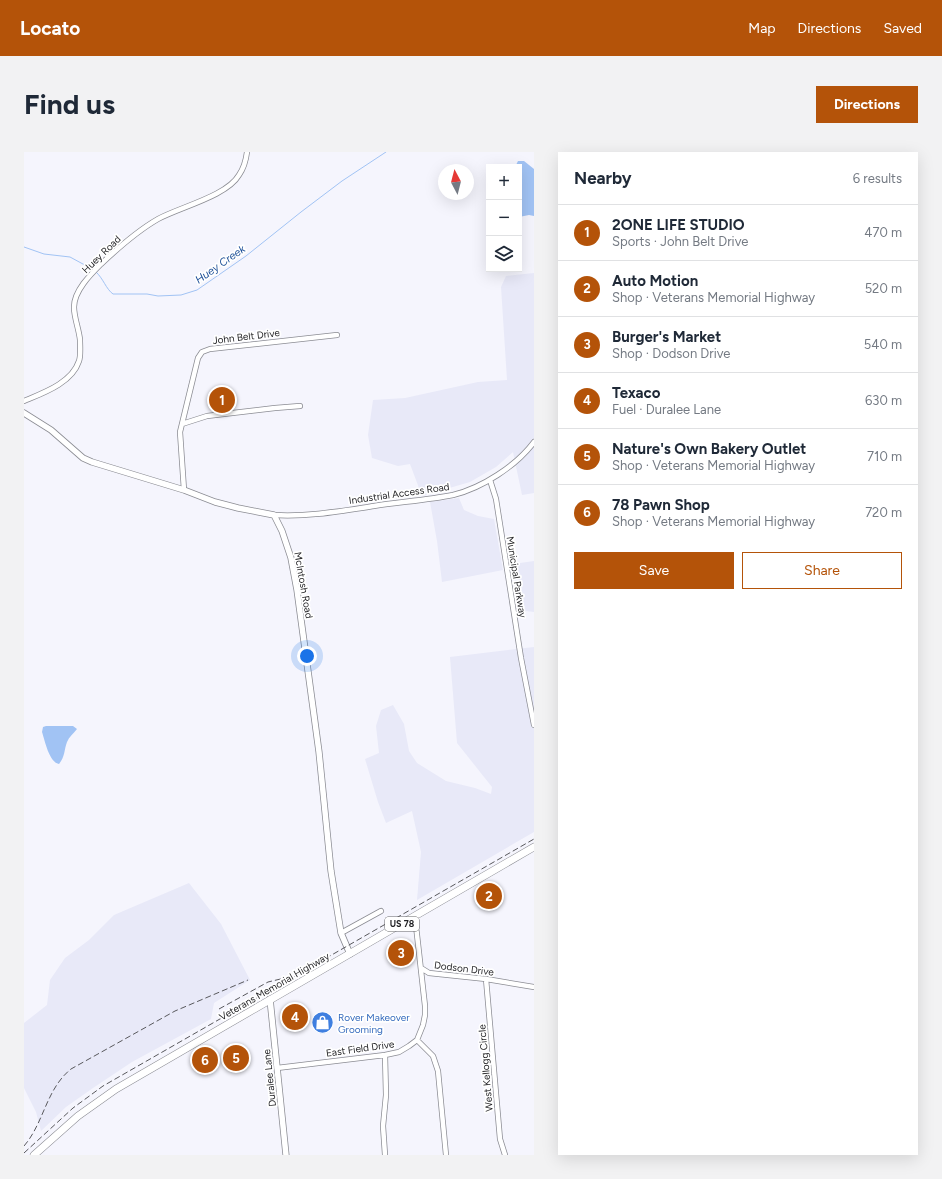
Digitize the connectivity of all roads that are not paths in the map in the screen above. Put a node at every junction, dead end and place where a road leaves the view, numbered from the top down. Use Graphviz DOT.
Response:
graph roads {
  1 [pos="247,152"];
  2 [pos="337,335"];
  3 [pos="24,401"];
  4 [pos="300,406"];
  5 [pos="24,413"];
  6 [pos="182,424"];
  7 [pos="534,442"];
  8 [pos="490,480"];
  9 [pos="184,490"];
  10 [pos="274,515"];
  11 [pos="534,725"];
  12 [pos="534,847"];
  13 [pos="381,911"];
  14 [pos="415,917"];
  15 [pos="341,934"];
  16 [pos="350,954"];
  17 [pos="421,968"];
  18 [pos="486,979"];
  19 [pos="534,987"];
  20 [pos="270,999"];
  21 [pos="417,1040"];
  22 [pos="385,1055"];
  23 [pos="277,1068"];
  24 [pos="34,1155"];
  25 [pos="286,1155"];
  26 [pos="385,1155"];
  27 [pos="446,1155"];
  28 [pos="505,1155"];
  1 -- 3 [label="street, Huey Road"];
  2 -- 6 [label="street, John Belt Drive"];
  4 -- 6 [label="street"];
  5 -- 9 [label="street"];
  6 -- 9 [label="street, John Belt Drive"];
  7 -- 8 [label="street, Industrial Access Road"];
  8 -- 10 [label="street, Industrial Access Road"];
  8 -- 11 [label="street, Municipal Parkway"];
  9 -- 10 [label="street"];
  10 -- 15 [label="street, McIntosh Road"];
  12 -- 14 [label="main road, Veterans Memorial Highway / US 78"];
  13 -- 15 [label="street"];
  14 -- 16 [label="main road, Veterans Memorial Highway / US 78"];
  14 -- 17 [label="street, Dodson Drive"];
  15 -- 16 [label="street, McIntosh Road"];
  16 -- 20 [label="main road, Veterans Memorial Highway / US 78"];
  17 -- 18 [label="street, Dodson Drive"];
  17 -- 21 [label="street"];
  18 -- 19 [label="street, Dodson Drive"];
  18 -- 28 [label="street, West Kellogg Circle"];
  20 -- 23 [label="street, Duralee Lane"];
  20 -- 24 [label="main road, Veterans Memorial Highway / US 78"];
  21 -- 22 [label="street, East Field Drive"];
  21 -- 27 [label="street"];
  22 -- 23 [label="street, East Field Drive"];
  22 -- 26 [label="street"];
  23 -- 25 [label="street, Duralee Lane"];
}
